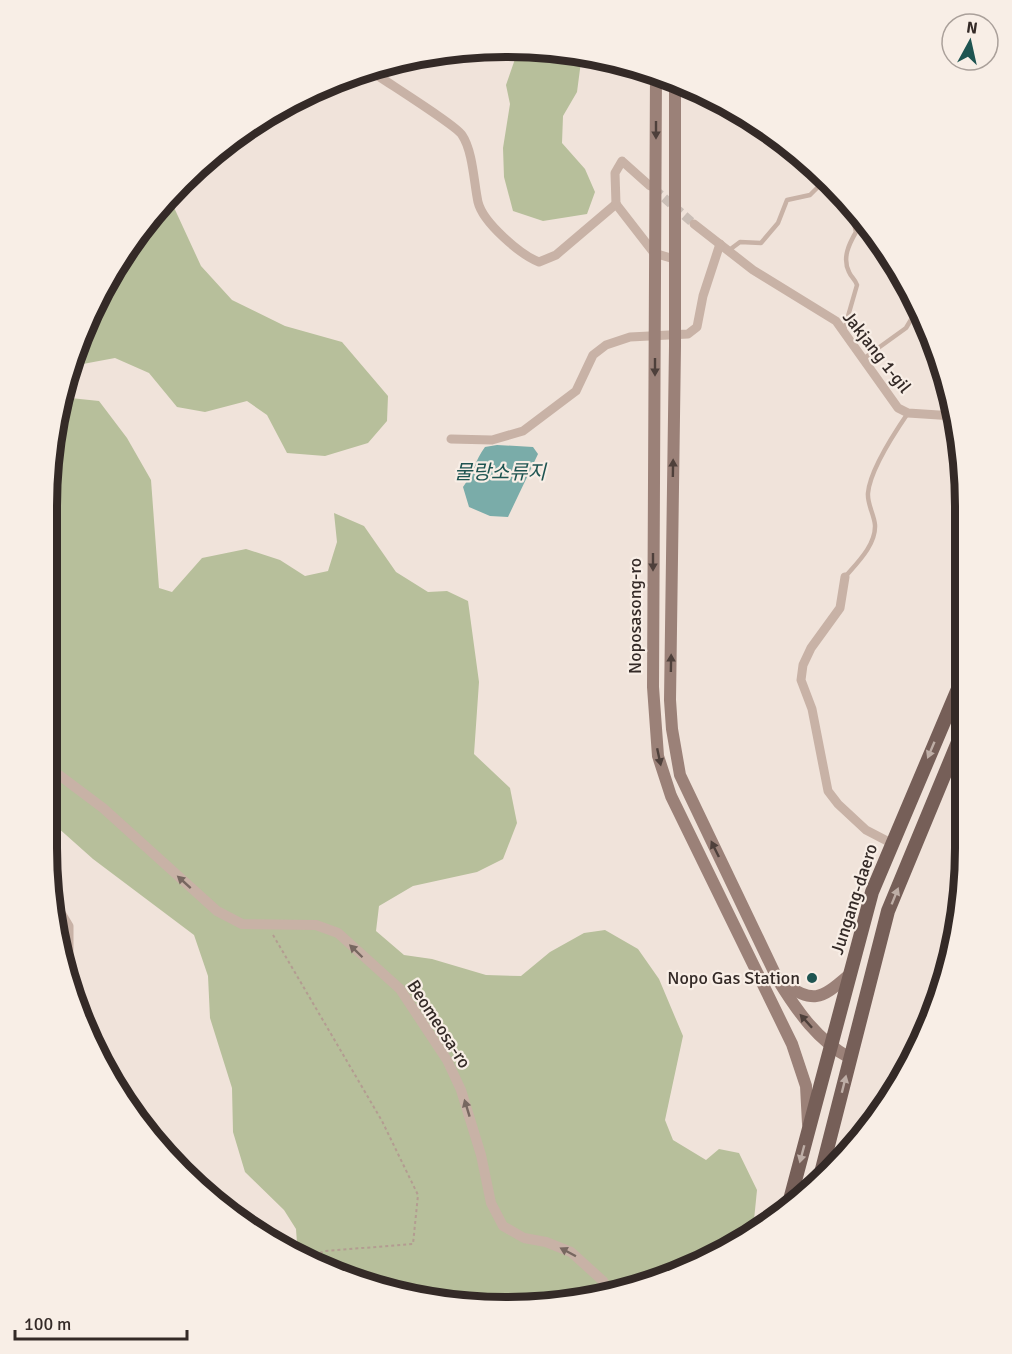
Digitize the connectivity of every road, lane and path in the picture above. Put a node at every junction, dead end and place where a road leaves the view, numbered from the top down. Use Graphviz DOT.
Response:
graph roads {
  1 [pos="378,76"];
  2 [pos="656,83"];
  3 [pos="675,90"];
  4 [pos="650,186"];
  5 [pos="820,186"];
  6 [pos="616,204"];
  7 [pos="854,222"];
  8 [pos="694,224"];
  9 [pos="720,244"];
  10 [pos="728,251"];
  11 [pos="654,253"];
  12 [pos="674,259"];
  13 [pos="913,316"];
  14 [pos="844,332"];
  15 [pos="675,335"];
  16 [pos="655,336"];
  17 [pos="863,358"];
  18 [pos="908,413"];
  19 [pos="945,415"];
  20 [pos="451,439"];
  21 [pos="844,577"];
  22 [pos="955,695"];
  23 [pos="955,749"];
  24 [pos="57,774"];
  25 [pos="891,843"];
  26 [pos="62,915"];
  27 [pos="267,924"];
  28 [pos="69,950"];
  29 [pos="849,975"];
  30 [pos="778,980"];
  31 [pos="831,1048"];
  32 [pos="850,1058"];
  33 [pos="809,1128"];
  34 [pos="823,1165"];
  35 [pos="791,1194"];
  36 [pos="315,1255"];
  37 [pos="604,1286"];
  1 -- 6 [label="street"];
  2 -- 11 [label="main road, Noposasong-ro, one-way"];
  3 -- 12 [label="main road, Noposasong-ro"];
  4 -- 6 [label="street"];
  5 -- 10 [label="lane"];
  6 -- 11 [label="street"];
  7 -- 14 [label="lane"];
  8 -- 9 [label="street, Jakjang 1-gil"];
  9 -- 10 [label="street, Jakjang 1-gil"];
  9 -- 15 [label="street"];
  10 -- 14 [label="street, Jakjang 1-gil"];
  11 -- 12 [label="street"];
  11 -- 16 [label="main road, Noposasong-ro"];
  12 -- 15 [label="main road, Noposasong-ro"];
  13 -- 17 [label="lane"];
  14 -- 17 [label="street, Jakjang 1-gil"];
  15 -- 16 [label="street"];
  30 -- 15 [label="main road, Noposasong-ro, one-way"];
  16 -- 20 [label="street"];
  16 -- 33 [label="main road, Noposasong-ro, one-way"];
  17 -- 18 [label="street, Jakjang 1-gil"];
  18 -- 19 [label="street, Jakjang 1-gil"];
  18 -- 21 [label="lane"];
  21 -- 25 [label="street"];
  22 -- 25 [label="main road, Jungang-daero, one-way"];
  32 -- 23 [label="main road, Jungang-daero, one-way"];
  27 -- 24 [label="street, Beomeosa-ro, one-way"];
  25 -- 29 [label="main road, Jungang-daero"];
  26 -- 28 [label="street"];
  27 -- 36 [label="path"];
  37 -- 27 [label="street, Beomeosa-ro, one-way"];
  29 -- 30 [label="main road"];
  29 -- 31 [label="main road, Jungang-daero"];
  31 -- 30 [label="main road, Noposasong-ro, one-way"];
  31 -- 32 [label="main road, Noposasong-ro"];
  31 -- 33 [label="main road, Jungang-daero"];
  34 -- 32 [label="main road, Jungang-daero, one-way"];
  33 -- 35 [label="main road, Jungang-daero, one-way"];
}
